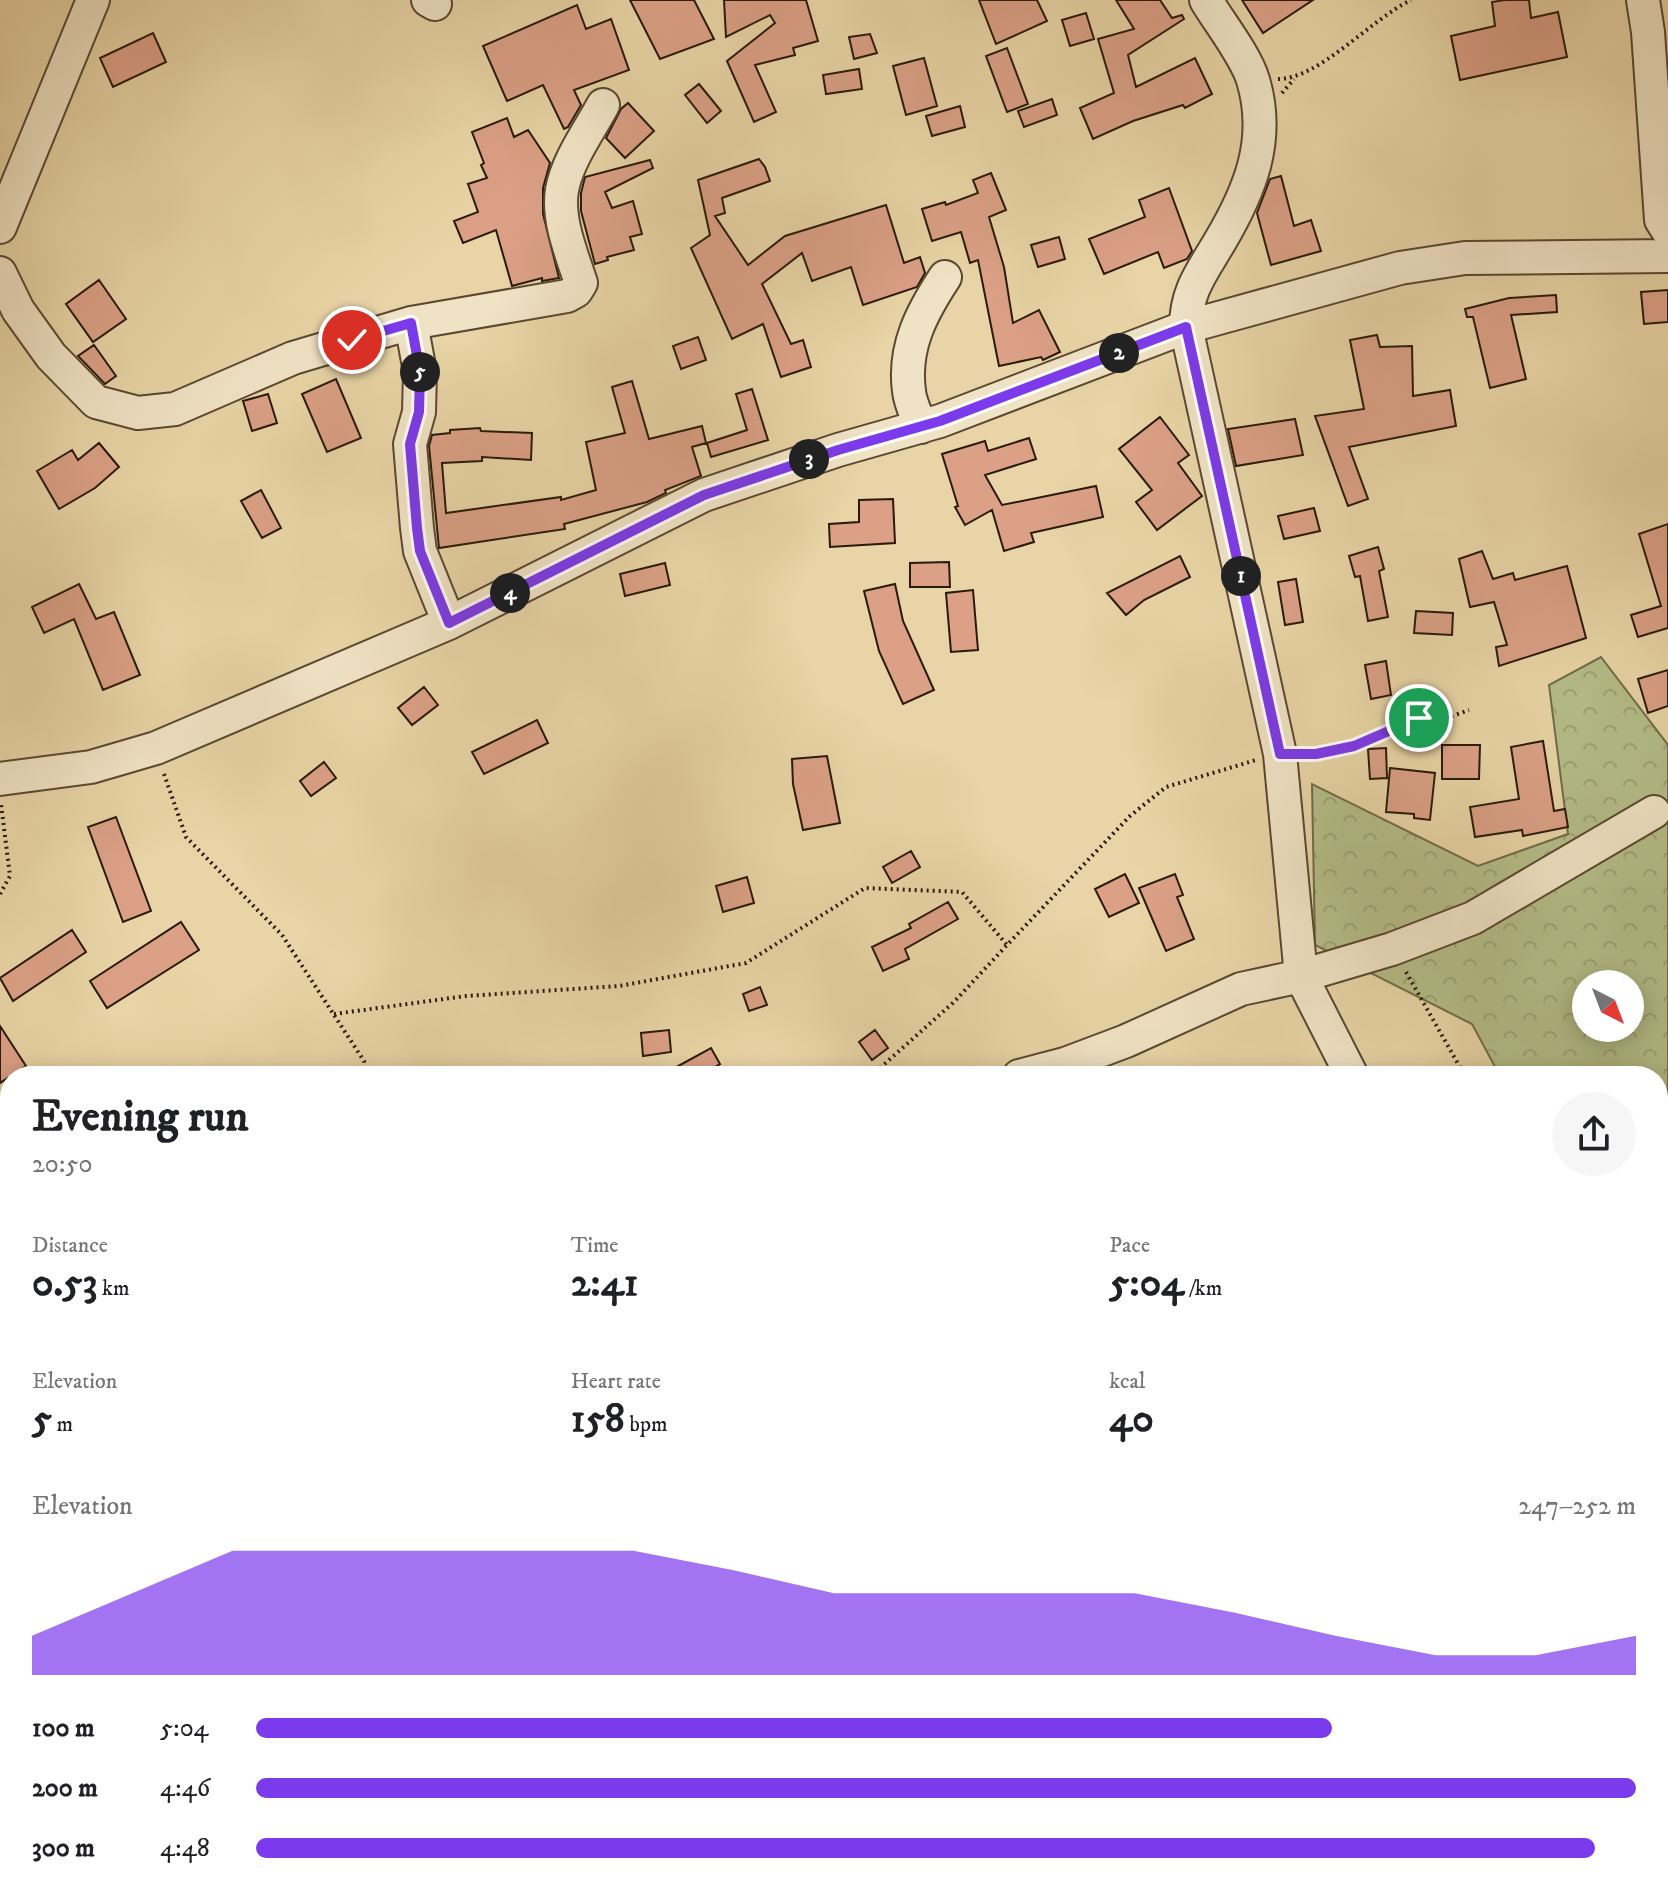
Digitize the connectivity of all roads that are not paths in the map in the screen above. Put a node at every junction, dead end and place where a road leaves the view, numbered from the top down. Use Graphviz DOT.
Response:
graph roads {
  1 [pos="93,0"];
  2 [pos="1206,0"];
  3 [pos="1643,0"];
  4 [pos="603,105"];
  5 [pos="1664,226"];
  6 [pos="0,227"];
  7 [pos="1668,256"];
  8 [pos="1628,257"];
  9 [pos="0,273"];
  10 [pos="945,277"];
  11 [pos="411,323"];
  12 [pos="1186,327"];
  13 [pos="921,427"];
  14 [pos="449,623"];
  15 [pos="0,779"];
  16 [pos="1654,812"];
  17 [pos="1301,976"];
  18 [pos="1057,1066"];
  19 [pos="1347,1066"];
  1 -- 6 [label="street"];
  2 -- 12 [label="street"];
  3 -- 5 [label="street"];
  4 -- 11 [label="street"];
  5 -- 8 [label="street"];
  7 -- 8 [label="street"];
  8 -- 12 [label="street"];
  9 -- 11 [label="street"];
  10 -- 13 [label="street"];
  11 -- 14 [label="street"];
  12 -- 13 [label="street"];
  12 -- 17 [label="street"];
  13 -- 14 [label="street"];
  14 -- 15 [label="street"];
  16 -- 17 [label="street"];
  17 -- 18 [label="street"];
  17 -- 19 [label="street"];
}
